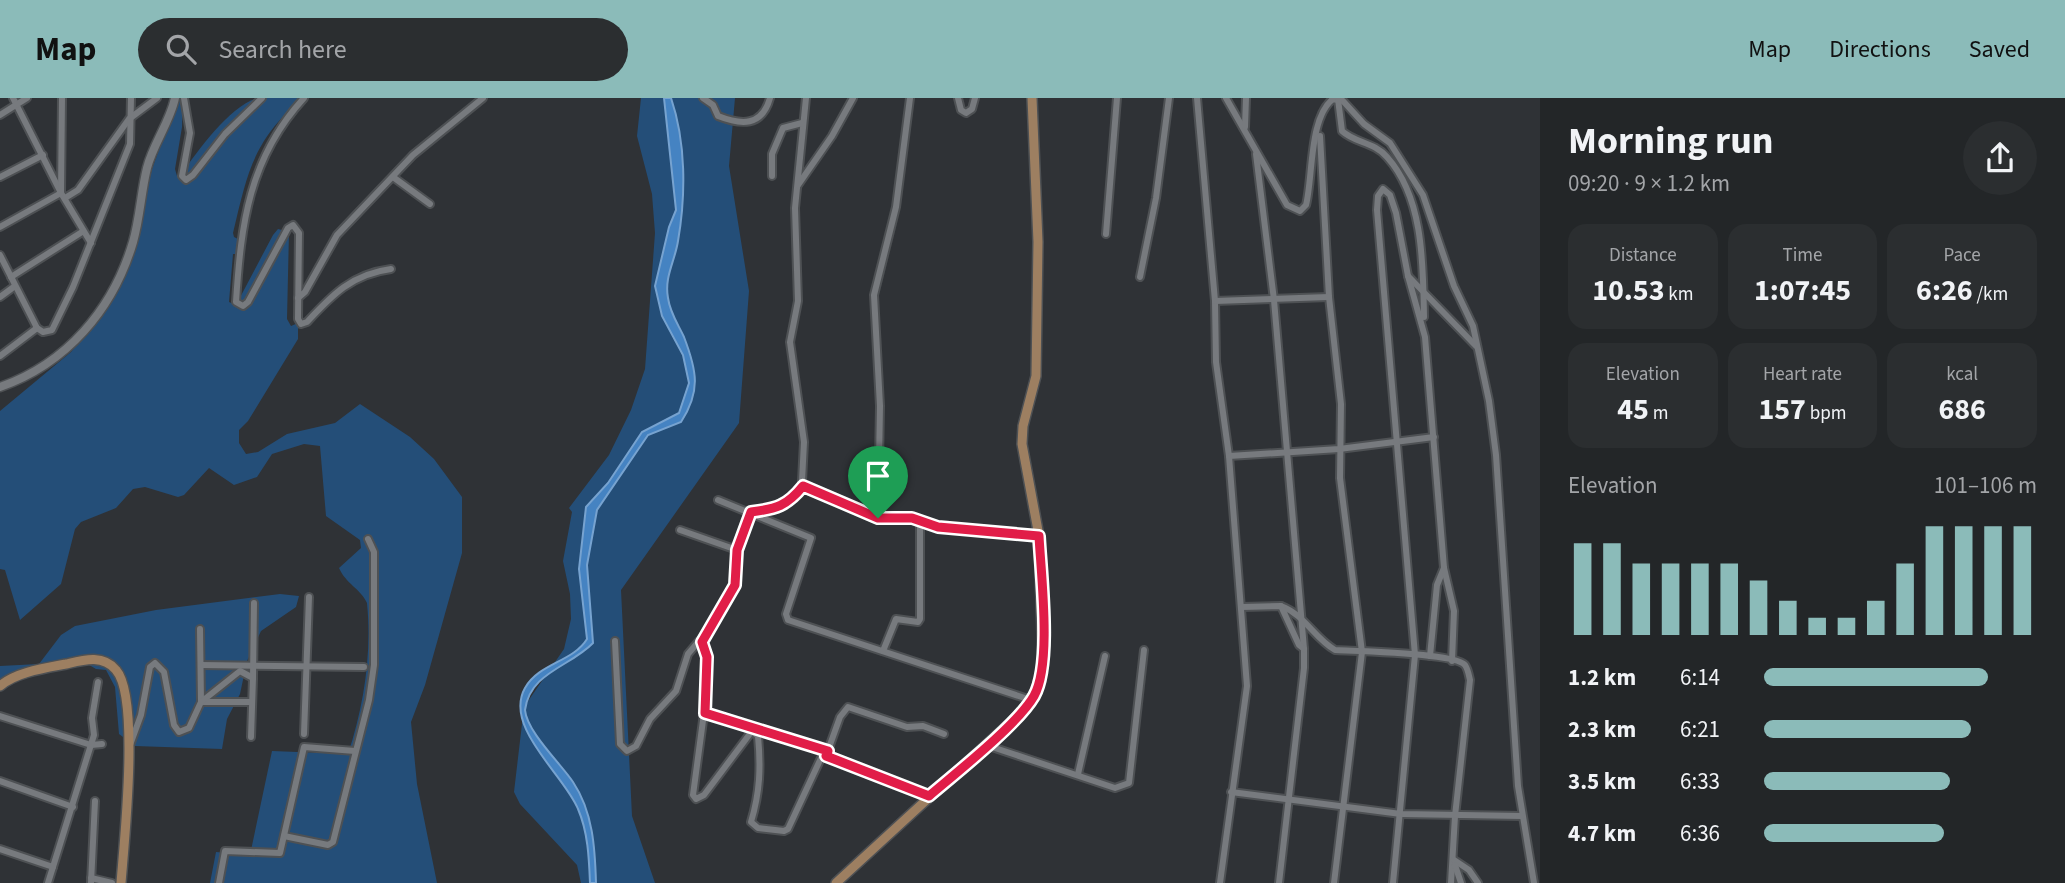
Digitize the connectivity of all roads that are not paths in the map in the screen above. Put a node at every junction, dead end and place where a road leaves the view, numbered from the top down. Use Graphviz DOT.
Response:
graph roads {
  1 [pos="13,98"];
  2 [pos="27,98"];
  3 [pos="62,98"];
  4 [pos="131,98"];
  5 [pos="157,98"];
  6 [pos="175,98"];
  7 [pos="184,98"];
  8 [pos="262,98"];
  9 [pos="304,98"];
  10 [pos="484,98"];
  11 [pos="703,98"];
  12 [pos="770,98"];
  13 [pos="806,98"];
  14 [pos="853,98"];
  15 [pos="910,98"];
  16 [pos="958,98"];
  17 [pos="975,98"];
  18 [pos="1032,98"];
  19 [pos="1117,98"];
  20 [pos="1169,98"];
  21 [pos="1197,98"];
  22 [pos="1226,98"];
  23 [pos="1246,98"];
  24 [pos="1338,99"];
  25 [pos="17,105"];
  26 [pos="0,115"];
  27 [pos="129,119"];
  28 [pos="803,123"];
  29 [pos="1245,127"];
  30 [pos="1319,127"];
  31 [pos="1255,151"];
  32 [pos="43,155"];
  33 [pos="772,176"];
  34 [pos="0,177"];
  35 [pos="393,177"];
  36 [pos="796,188"];
  37 [pos="63,196"];
  38 [pos="430,204"];
  39 [pos="0,227"];
  40 [pos="82,232"];
  41 [pos="1106,234"];
  42 [pos="91,243"];
  43 [pos="0,255"];
  44 [pos="391,269"];
  45 [pos="1408,276"];
  46 [pos="11,277"];
  47 [pos="1140,277"];
  48 [pos="15,286"];
  49 [pos="1423,290"];
  50 [pos="1329,297"];
  51 [pos="0,298"];
  52 [pos="298,298"];
  53 [pos="1274,300"];
  54 [pos="1215,301"];
  55 [pos="1424,327"];
  56 [pos="37,328"];
  57 [pos="1477,348"];
  58 [pos="0,356"];
  59 [pos="0,387"];
  60 [pos="1434,437"];
  61 [pos="1399,442"];
  62 [pos="1339,449"];
  63 [pos="1287,453"];
  64 [pos="1229,456"];
  65 [pos="803,486"];
  66 [pos="718,499"];
  67 [pos="751,512"];
  68 [pos="878,518"];
  69 [pos="920,522"];
  70 [pos="680,530"];
  71 [pos="1039,536"];
  72 [pos="368,539"];
  73 [pos="737,550"];
  74 [pos="1444,568"];
  75 [pos="309,597"];
  76 [pos="254,603"];
  77 [pos="1281,606"];
  78 [pos="1242,607"];
  79 [pos="1301,619"];
  80 [pos="200,629"];
  81 [pos="615,641"];
  82 [pos="702,642"];
  83 [pos="1304,649"];
  84 [pos="1144,650"];
  85 [pos="883,651"];
  86 [pos="1362,652"];
  87 [pos="1415,654"];
  88 [pos="1105,656"];
  89 [pos="1430,656"];
  90 [pos="1452,661"];
  91 [pos="201,664"];
  92 [pos="253,666"];
  93 [pos="306,666"];
  94 [pos="364,667"];
  95 [pos="253,678"];
  96 [pos="98,682"];
  97 [pos="0,686"];
  98 [pos="1031,700"];
  99 [pos="201,702"];
  100 [pos="252,702"];
  101 [pos="705,713"];
  102 [pos="0,716"];
  103 [pos="304,734"];
  104 [pos="944,734"];
  105 [pos="251,737"];
  106 [pos="102,744"];
  107 [pos="91,745"];
  108 [pos="986,745"];
  109 [pos="129,746"];
  110 [pos="355,751"];
  111 [pos="827,753"];
  112 [pos="1078,774"];
  113 [pos="0,781"];
  114 [pos="1231,792"];
  115 [pos="929,796"];
  116 [pos="1287,799"];
  117 [pos="96,800"];
  118 [pos="1342,806"];
  119 [pos="73,807"];
  120 [pos="1401,814"];
  121 [pos="1455,816"];
  122 [pos="1522,816"];
  123 [pos="285,836"];
  124 [pos="0,849"];
  125 [pos="1454,860"];
  126 [pos="53,867"];
  127 [pos="91,880"];
  128 [pos="48,883"];
  129 [pos="112,883"];
  130 [pos="121,883"];
  131 [pos="219,883"];
  132 [pos="836,883"];
  133 [pos="1220,883"];
  134 [pos="1279,883"];
  135 [pos="1334,883"];
  136 [pos="1393,883"];
  137 [pos="1451,883"];
  138 [pos="1461,883"];
  139 [pos="1478,883"];
  140 [pos="1534,883"];
  1 -- 25 [label="street"];
  2 -- 25 [label="street"];
  3 -- 37 [label="street"];
  4 -- 27 [label="street"];
  5 -- 27 [label="street"];
  6 -- 59 [label="street"];
  7 -- 8 [label="street"];
  9 -- 52 [label="street"];
  10 -- 35 [label="street"];
  11 -- 12 [label="street"];
  13 -- 28 [label="street"];
  14 -- 36 [label="street"];
  15 -- 68 [label="street"];
  16 -- 17 [label="street"];
  18 -- 71 [label="main road"];
  19 -- 41 [label="street"];
  20 -- 47 [label="street"];
  21 -- 54 [label="street"];
  22 -- 29 [label="street"];
  23 -- 29 [label="street"];
  24 -- 30 [label="street"];
  24 -- 49 [label="street"];
  24 -- 57 [label="street"];
  25 -- 26 [label="street"];
  25 -- 32 [label="street"];
  27 -- 37 [label="street"];
  27 -- 42 [label="street"];
  28 -- 33 [label="street"];
  28 -- 36 [label="street"];
  29 -- 31 [label="street"];
  30 -- 31 [label="street"];
  30 -- 50 [label="street"];
  31 -- 53 [label="street"];
  32 -- 34 [label="street"];
  32 -- 37 [label="street"];
  35 -- 38 [label="street"];
  35 -- 52 [label="street"];
  36 -- 65 [label="street"];
  37 -- 39 [label="street"];
  37 -- 40 [label="street"];
  40 -- 42 [label="street"];
  40 -- 46 [label="street"];
  42 -- 56 [label="street"];
  43 -- 46 [label="street"];
  44 -- 52 [label="street"];
  45 -- 49 [label="street"];
  45 -- 55 [label="street"];
  45 -- 61 [label="street"];
  46 -- 48 [label="street"];
  48 -- 51 [label="street"];
  48 -- 56 [label="street"];
  49 -- 55 [label="street"];
  49 -- 57 [label="street"];
  50 -- 53 [label="street"];
  50 -- 62 [label="street"];
  53 -- 54 [label="street"];
  53 -- 63 [label="street"];
  54 -- 64 [label="street"];
  55 -- 60 [label="street"];
  56 -- 58 [label="street"];
  57 -- 122 [label="street"];
  60 -- 61 [label="street"];
  60 -- 74 [label="street"];
  61 -- 62 [label="street"];
  61 -- 87 [label="street"];
  62 -- 63 [label="street"];
  62 -- 86 [label="street"];
  63 -- 64 [label="street"];
  63 -- 79 [label="street"];
  64 -- 78 [label="street"];
  65 -- 67 [label="street"];
  65 -- 68 [label="street"];
  66 -- 67 [label="street"];
  67 -- 73 [label="street"];
  67 -- 85 [label="street"];
  68 -- 69 [label="street"];
  69 -- 71 [label="street"];
  69 -- 85 [label="street"];
  70 -- 73 [label="street"];
  71 -- 98 [label="main road"];
  72 -- 110 [label="street"];
  73 -- 82 [label="street"];
  74 -- 89 [label="street"];
  74 -- 90 [label="street"];
  75 -- 93 [label="street"];
  76 -- 92 [label="street"];
  77 -- 78 [label="street"];
  77 -- 79 [label="street"];
  77 -- 83 [label="street"];
  78 -- 114 [label="street"];
  79 -- 83 [label="street"];
  79 -- 86 [label="street"];
  80 -- 91 [label="street"];
  81 -- 82 [label="street"];
  82 -- 101 [label="street"];
  83 -- 116 [label="street"];
  84 -- 112 [label="street"];
  85 -- 98 [label="street"];
  86 -- 87 [label="street"];
  86 -- 118 [label="street"];
  87 -- 89 [label="street"];
  87 -- 120 [label="street"];
  88 -- 112 [label="street"];
  89 -- 90 [label="street"];
  90 -- 121 [label="street"];
  91 -- 92 [label="street"];
  91 -- 99 [label="street"];
  92 -- 93 [label="street"];
  92 -- 95 [label="street"];
  93 -- 94 [label="street"];
  93 -- 103 [label="street"];
  95 -- 99 [label="street"];
  95 -- 100 [label="street"];
  96 -- 107 [label="street"];
  97 -- 109 [label="main road"];
  98 -- 108 [label="main road"];
  99 -- 100 [label="street"];
  99 -- 109 [label="street"];
  100 -- 105 [label="street"];
  101 -- 111 [label="street"];
  101 -- 111 [label="street"];
  102 -- 107 [label="street"];
  104 -- 111 [label="street"];
  106 -- 107 [label="street"];
  107 -- 119 [label="street"];
  108 -- 112 [label="street"];
  108 -- 115 [label="main road"];
  109 -- 130 [label="main road"];
  110 -- 123 [label="street"];
  110 -- 123 [label="street"];
  111 -- 115 [label="street"];
  113 -- 119 [label="street"];
  114 -- 116 [label="street"];
  114 -- 133 [label="street"];
  115 -- 132 [label="main road"];
  116 -- 118 [label="street"];
  116 -- 134 [label="street"];
  117 -- 127 [label="street"];
  118 -- 120 [label="street"];
  118 -- 135 [label="street"];
  119 -- 126 [label="street"];
  120 -- 121 [label="street"];
  120 -- 136 [label="street"];
  121 -- 122 [label="street"];
  121 -- 125 [label="street"];
  122 -- 140 [label="street"];
  123 -- 131 [label="street"];
  124 -- 126 [label="street"];
  125 -- 137 [label="street"];
  125 -- 138 [label="street"];
  125 -- 139 [label="street"];
  126 -- 128 [label="street"];
  127 -- 129 [label="street"];
}
